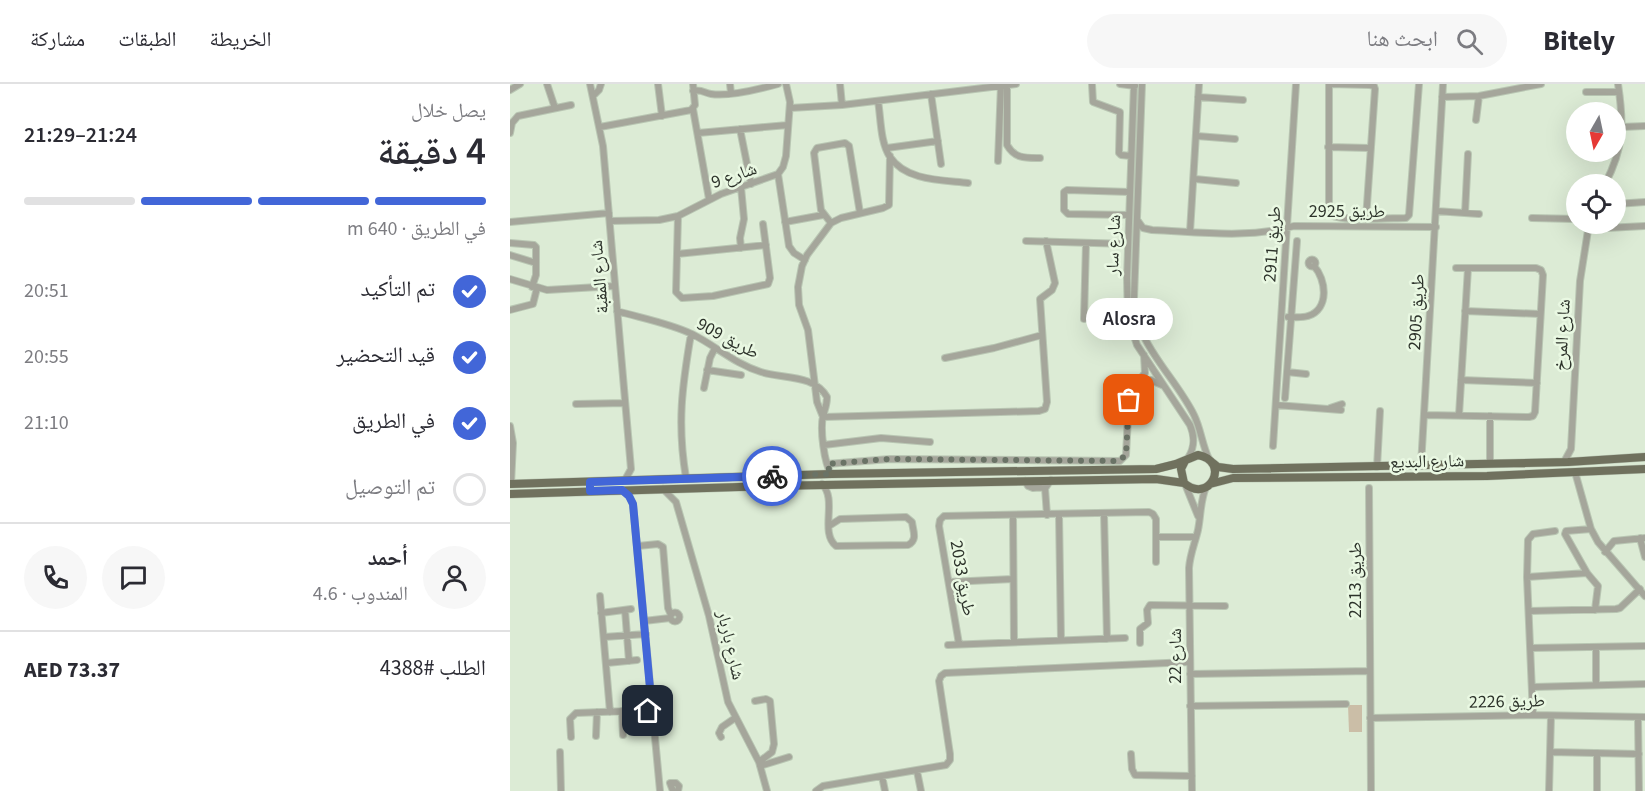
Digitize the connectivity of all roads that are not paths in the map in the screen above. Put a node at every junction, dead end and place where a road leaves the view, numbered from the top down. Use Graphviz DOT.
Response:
graph roads {
  1 [pos="520,84"];
  2 [pos="547,84"];
  3 [pos="590,84"];
  4 [pos="601,84"];
  5 [pos="658,84"];
  6 [pos="730,84"];
  7 [pos="778,84"];
  8 [pos="786,84"];
  9 [pos="840,84"];
  10 [pos="1016,84"];
  11 [pos="1092,84"];
  12 [pos="1120,84"];
  13 [pos="1199,84"];
  14 [pos="1296,84"];
  15 [pos="1329,84"];
  16 [pos="1419,84"];
  17 [pos="1443,84"];
  18 [pos="1541,84"];
  19 [pos="1618,84"];
  20 [pos="1004,85"];
  21 [pos="1134,85"];
  22 [pos="1142,85"];
  23 [pos="693,87"];
  24 [pos="510,90"];
  25 [pos="1586,92"];
  26 [pos="1619,92"];
  27 [pos="731,93"];
  28 [pos="931,94"];
  29 [pos="593,96"];
  30 [pos="1479,96"];
  31 [pos="1198,97"];
  32 [pos="1442,97"];
  33 [pos="1243,100"];
  34 [pos="878,101"];
  35 [pos="1620,102"];
  36 [pos="571,105"];
  37 [pos="842,105"];
  38 [pos="555,108"];
  39 [pos="790,108"];
  40 [pos="693,109"];
  41 [pos="662,116"];
  42 [pos="1476,120"];
  43 [pos="788,125"];
  44 [pos="1645,126"];
  45 [pos="600,127"];
  46 [pos="1626,128"];
  47 [pos="740,129"];
  48 [pos="510,133"];
  49 [pos="698,133"];
  50 [pos="1197,136"];
  51 [pos="1235,139"];
  52 [pos="938,141"];
  53 [pos="1328,147"];
  54 [pos="886,148"];
  55 [pos="1370,148"];
  56 [pos="1468,154"];
  57 [pos="890,156"];
  58 [pos="1131,156"];
  59 [pos="1040,158"];
  60 [pos="998,161"];
  61 [pos="941,164"];
  62 [pos="778,174"];
  63 [pos="1195,179"];
  64 [pos="968,183"];
  65 [pos="1236,183"];
  66 [pos="751,184"];
  67 [pos="741,187"];
  68 [pos="1130,192"];
  69 [pos="709,199"];
  70 [pos="1645,202"];
  71 [pos="1626,203"];
  72 [pos="1436,211"];
  73 [pos="609,213"];
  74 [pos="860,213"];
  75 [pos="1465,213"];
  76 [pos="1479,214"];
  77 [pos="823,215"];
  78 [pos="1129,215"];
  79 [pos="678,216"];
  80 [pos="1351,218"];
  81 [pos="1532,218"];
  82 [pos="1366,219"];
  83 [pos="1566,219"];
  84 [pos="1137,220"];
  85 [pos="610,221"];
  86 [pos="510,222"];
  87 [pos="785,222"];
  88 [pos="831,223"];
  89 [pos="763,224"];
  90 [pos="1350,226"];
  91 [pos="1436,226"];
  92 [pos="1626,226"];
  93 [pos="1645,226"];
  94 [pos="1288,228"];
  95 [pos="1152,230"];
  96 [pos="1190,232"];
  97 [pos="1587,234"];
  98 [pos="1026,241"];
  99 [pos="1297,241"];
  100 [pos="1046,242"];
  101 [pos="1136,242"];
  102 [pos="510,243"];
  103 [pos="1086,243"];
  104 [pos="1128,244"];
  105 [pos="766,245"];
  106 [pos="741,248"];
  107 [pos="677,254"];
  108 [pos="510,255"];
  109 [pos="804,260"];
  110 [pos="536,263"];
  111 [pos="1295,263"];
  112 [pos="1456,268"];
  113 [pos="1468,268"];
  114 [pos="510,279"];
  115 [pos="615,286"];
  116 [pos="535,288"];
  117 [pos="510,310"];
  118 [pos="617,311"];
  119 [pos="1465,311"];
  120 [pos="1540,314"];
  121 [pos="1282,316"];
  122 [pos="1290,317"];
  123 [pos="1084,320"];
  124 [pos="691,334"];
  125 [pos="1042,335"];
  126 [pos="716,348"];
  127 [pos="1144,355"];
  128 [pos="945,358"];
  129 [pos="1154,369"];
  130 [pos="707,370"];
  131 [pos="1164,370"];
  132 [pos="1287,372"];
  133 [pos="1306,374"];
  134 [pos="741,375"];
  135 [pos="1461,380"];
  136 [pos="1138,383"];
  137 [pos="1537,383"];
  138 [pos="816,385"];
  139 [pos="1166,387"];
  140 [pos="704,388"];
  141 [pos="1285,398"];
  142 [pos="576,404"];
  143 [pos="625,404"];
  144 [pos="1276,405"];
  145 [pos="1341,407"];
  146 [pos="1380,411"];
  147 [pos="1425,415"];
  148 [pos="1459,415"];
  149 [pos="1490,416"];
  150 [pos="823,417"];
  151 [pos="510,426"];
  152 [pos="930,442"];
  153 [pos="824,446"];
  154 [pos="1273,446"];
  155 [pos="1571,449"];
  156 [pos="1645,457"];
  157 [pos="1186,459"];
  158 [pos="1586,460"];
  159 [pos="1210,461"];
  160 [pos="1563,462"];
  161 [pos="827,464"];
  162 [pos="1490,464"];
  163 [pos="1421,466"];
  164 [pos="1377,467"];
  165 [pos="631,468"];
  166 [pos="1645,469"];
  167 [pos="1575,472"];
  168 [pos="831,474"];
  169 [pos="686,478"];
  170 [pos="644,479"];
  171 [pos="625,480"];
  172 [pos="1051,480"];
  173 [pos="1025,481"];
  174 [pos="590,482"];
  175 [pos="1184,483"];
  176 [pos="510,484"];
  177 [pos="822,484"];
  178 [pos="835,484"];
  179 [pos="1208,486"];
  180 [pos="681,488"];
  181 [pos="1044,488"];
  182 [pos="1369,488"];
  183 [pos="663,489"];
  184 [pos="622,490"];
  185 [pos="640,490"];
  186 [pos="590,491"];
  187 [pos="510,494"];
  188 [pos="675,502"];
  189 [pos="633,504"];
  190 [pos="1104,513"];
  191 [pos="1047,514"];
  192 [pos="1059,514"];
  193 [pos="1013,515"];
  194 [pos="840,519"];
  195 [pos="1199,522"];
  196 [pos="829,526"];
  197 [pos="1592,529"];
  198 [pos="1555,531"];
  199 [pos="1156,537"];
  200 [pos="1196,537"];
  201 [pos="1642,538"];
  202 [pos="638,546"];
  203 [pos="1605,552"];
  204 [pos="1645,557"];
  205 [pos="1156,562"];
  206 [pos="1587,573"];
  207 [pos="1527,577"];
  208 [pos="1013,579"];
  209 [pos="949,582"];
  210 [pos="1640,589"];
  211 [pos="600,596"];
  212 [pos="1645,596"];
  213 [pos="1190,606"];
  214 [pos="1225,606"];
  215 [pos="1595,610"];
  216 [pos="1529,611"];
  217 [pos="602,613"];
  218 [pos="644,621"];
  219 [pos="646,634"];
  220 [pos="627,636"];
  221 [pos="604,637"];
  222 [pos="1125,638"];
  223 [pos="1107,639"];
  224 [pos="1061,640"];
  225 [pos="1014,641"];
  226 [pos="959,644"];
  227 [pos="1140,644"];
  228 [pos="948,645"];
  229 [pos="1596,646"];
  230 [pos="1645,646"];
  231 [pos="1531,648"];
  232 [pos="1190,662"];
  233 [pos="606,663"];
  234 [pos="1370,671"];
  235 [pos="1190,674"];
  236 [pos="1645,684"];
  237 [pos="1596,685"];
  238 [pos="1533,687"];
  239 [pos="755,701"];
  240 [pos="1346,704"];
  241 [pos="1190,706"];
  242 [pos="652,710"];
  243 [pos="622,711"];
  244 [pos="597,712"];
  245 [pos="610,712"];
  246 [pos="1533,715"];
  247 [pos="1551,716"];
  248 [pos="1642,717"];
  249 [pos="735,718"];
  250 [pos="1370,718"];
  251 [pos="623,735"];
  252 [pos="570,736"];
  253 [pos="596,736"];
  254 [pos="721,737"];
  255 [pos="561,752"];
  256 [pos="1550,752"];
  257 [pos="1597,753"];
  258 [pos="1639,753"];
  259 [pos="1131,754"];
  260 [pos="789,757"];
  261 [pos="760,764"];
  262 [pos="917,771"];
  263 [pos="882,776"];
  264 [pos="1192,776"];
  265 [pos="561,791"];
  266 [pos="660,791"];
  267 [pos="673,791"];
  268 [pos="678,791"];
  269 [pos="767,791"];
  270 [pos="816,791"];
  271 [pos="885,791"];
  272 [pos="921,791"];
  273 [pos="1192,791"];
  274 [pos="1371,791"];
  275 [pos="1550,791"];
  276 [pos="1597,791"];
  277 [pos="1639,791"];
  1 -- 24 [label="street"];
  2 -- 38 [label="street"];
  3 -- 29 [label="street, شارع المقبة"];
  4 -- 29 [label="street"];
  5 -- 41 [label="street"];
  6 -- 27 [label="street"];
  7 -- 27 [label="street"];
  8 -- 39 [label="street, شارع 9"];
  9 -- 37 [label="street"];
  10 -- 20 [label="street"];
  11 -- 58 [label="street"];
  12 -- 21 [label="street"];
  13 -- 31 [label="street"];
  14 -- 94 [label="street, طريق 2911"];
  15 -- 53 [label="street"];
  15 -- 55 [label="street"];
  16 -- 82 [label="street"];
  17 -- 32 [label="street, طريق 2905"];
  18 -- 30 [label="street"];
  19 -- 26 [label="street"];
  20 -- 28 [label="street"];
  20 -- 59 [label="street"];
  20 -- 60 [label="street"];
  21 -- 22 [label="street"];
  21 -- 58 [label="street, شارع سار"];
  22 -- 84 [label="street, شارع سار"];
  23 -- 27 [label="street"];
  23 -- 40 [label="street"];
  25 -- 26 [label="street"];
  26 -- 35 [label="street"];
  28 -- 34 [label="street"];
  28 -- 52 [label="street"];
  29 -- 45 [label="street, شارع المقبة"];
  30 -- 32 [label="street"];
  30 -- 42 [label="street"];
  31 -- 33 [label="street"];
  31 -- 50 [label="street"];
  32 -- 72 [label="street, طريق 2905"];
  34 -- 37 [label="street"];
  34 -- 54 [label="street"];
  36 -- 38 [label="street"];
  37 -- 39 [label="street"];
  38 -- 48 [label="street"];
  39 -- 43 [label="street, شارع 9"];
  40 -- 41 [label="street"];
  40 -- 49 [label="street"];
  41 -- 45 [label="street"];
  43 -- 47 [label="street"];
  43 -- 62 [label="street, شارع 9"];
  44 -- 46 [label="street"];
  45 -- 73 [label="street, شارع المقبة"];
  47 -- 49 [label="street"];
  47 -- 66 [label="street"];
  49 -- 69 [label="street"];
  50 -- 51 [label="street"];
  50 -- 63 [label="street"];
  52 -- 54 [label="street"];
  52 -- 61 [label="street"];
  53 -- 55 [label="street"];
  53 -- 80 [label="street"];
  54 -- 57 [label="street"];
  55 -- 82 [label="street"];
  56 -- 75 [label="street"];
  57 -- 64 [label="street"];
  57 -- 74 [label="street"];
  58 -- 68 [label="street, شارع سار"];
  62 -- 66 [label="street, شارع 9"];
  62 -- 87 [label="street"];
  63 -- 65 [label="street"];
  63 -- 96 [label="street"];
  66 -- 67 [label="street, شارع 9"];
  67 -- 69 [label="street, شارع 9"];
  67 -- 106 [label="street"];
  68 -- 78 [label="street, شارع سار"];
  68 -- 78 [label="street"];
  69 -- 79 [label="street, شارع 9"];
  70 -- 71 [label="street"];
  72 -- 75 [label="street"];
  72 -- 91 [label="street, طريق 2905"];
  73 -- 85 [label="street, شارع المقبة"];
  73 -- 86 [label="street"];
  74 -- 77 [label="street"];
  74 -- 88 [label="street"];
  75 -- 76 [label="street"];
  77 -- 87 [label="street"];
  77 -- 88 [label="street"];
  78 -- 104 [label="street, شارع سار"];
  79 -- 85 [label="street, شارع 9"];
  79 -- 107 [label="street"];
  80 -- 82 [label="street"];
  80 -- 90 [label="street"];
  81 -- 83 [label="street"];
  84 -- 95 [label="street"];
  84 -- 101 [label="street, شارع سار"];
  85 -- 115 [label="street, شارع المقبة"];
  87 -- 109 [label="street"];
  88 -- 109 [label="street"];
  89 -- 105 [label="street"];
  90 -- 91 [label="street, طريق 2925"];
  90 -- 94 [label="street, طريق 2925"];
  91 -- 147 [label="street, طريق 2905"];
  92 -- 93 [label="street"];
  94 -- 96 [label="street, طريق 2925"];
  94 -- 121 [label="street, طريق 2911"];
  95 -- 96 [label="street, طريق 2925"];
  95 -- 101 [label="street"];
  97 -- 155 [label="street, شارع المرخ"];
  98 -- 100 [label="street"];
  99 -- 111 [label="street"];
  100 -- 103 [label="street"];
  100 -- 125 [label="street"];
  101 -- 131 [label="street, شارع سار"];
  102 -- 110 [label="street"];
  103 -- 104 [label="street"];
  103 -- 123 [label="street"];
  104 -- 127 [label="street, شارع سار"];
  105 -- 106 [label="street"];
  105 -- 107 [label="street"];
  106 -- 107 [label="street"];
  108 -- 110 [label="street"];
  109 -- 138 [label="street"];
  110 -- 116 [label="street"];
  111 -- 122 [label="street"];
  111 -- 122 [label="street"];
  112 -- 113 [label="street"];
  113 -- 119 [label="street"];
  113 -- 120 [label="street"];
  114 -- 116 [label="street"];
  115 -- 116 [label="street"];
  115 -- 118 [label="street, شارع المقبة"];
  116 -- 117 [label="street"];
  118 -- 124 [label="street, طريق 909"];
  118 -- 143 [label="street, شارع المقبة"];
  119 -- 120 [label="street"];
  119 -- 135 [label="street"];
  120 -- 137 [label="street"];
  121 -- 122 [label="street"];
  121 -- 144 [label="street, طريق 2911"];
  122 -- 132 [label="street"];
  124 -- 126 [label="street, طريق 909"];
  124 -- 169 [label="street"];
  125 -- 128 [label="street"];
  125 -- 150 [label="street"];
  126 -- 130 [label="street"];
  126 -- 138 [label="street, طريق 909"];
  127 -- 129 [label="street, شارع سار"];
  127 -- 136 [label="street"];
  129 -- 131 [label="street"];
  129 -- 136 [label="street"];
  129 -- 139 [label="street, شارع سار"];
  130 -- 134 [label="street"];
  130 -- 140 [label="street"];
  131 -- 159 [label="street, شارع سار"];
  132 -- 133 [label="street"];
  132 -- 141 [label="street"];
  135 -- 137 [label="street"];
  135 -- 148 [label="street"];
  136 -- 139 [label="street"];
  136 -- 161 [label="street"];
  137 -- 149 [label="street"];
  138 -- 150 [label="street"];
  138 -- 150 [label="street, طريق 909"];
  139 -- 157 [label="street, شارع سار"];
  142 -- 143 [label="street"];
  143 -- 165 [label="street, شارع المقبة"];
  144 -- 145 [label="street"];
  144 -- 154 [label="street, طريق 2911"];
  146 -- 164 [label="street"];
  147 -- 148 [label="street"];
  147 -- 163 [label="street, طريق 2905"];
  148 -- 149 [label="street"];
  149 -- 162 [label="street"];
  150 -- 153 [label="street"];
  151 -- 176 [label="street"];
  152 -- 153 [label="street"];
  153 -- 161 [label="street"];
  155 -- 158 [label="street"];
  155 -- 160 [label="street, شارع المرخ"];
  156 -- 158 [label="main road, شارع البديع"];
  157 -- 159 [label="main road"];
  157 -- 168 [label="main road"];
  157 -- 175 [label="main road"];
  158 -- 160 [label="main road, شارع البديع"];
  159 -- 164 [label="main road, شارع البديع"];
  159 -- 179 [label="main road"];
  160 -- 162 [label="main road, شارع البديع"];
  161 -- 168 [label="street"];
  162 -- 163 [label="main road, شارع البديع"];
  163 -- 164 [label="main road, شارع البديع"];
  165 -- 170 [label="street"];
  165 -- 171 [label="street"];
  166 -- 167 [label="main road, شارع البديع"];
  167 -- 179 [label="main road, شارع البديع"];
  167 -- 197 [label="street"];
  168 -- 169 [label="main road"];
  169 -- 170 [label="main road"];
  170 -- 171 [label="main road"];
  171 -- 174 [label="main road"];
  172 -- 173 [label="main road"];
  172 -- 175 [label="main road"];
  172 -- 181 [label="street"];
  173 -- 178 [label="main road"];
  173 -- 181 [label="street"];
  174 -- 176 [label="main road"];
  174 -- 186 [label="main road"];
  175 -- 179 [label="main road"];
  175 -- 195 [label="street, شارع 22"];
  177 -- 178 [label="main road"];
  177 -- 180 [label="main road"];
  177 -- 196 [label="street"];
  178 -- 194 [label="street"];
  179 -- 195 [label="street, شارع 22"];
  180 -- 183 [label="main road"];
  180 -- 188 [label="street"];
  181 -- 191 [label="street"];
  182 -- 234 [label="street, طريق 2213"];
  183 -- 185 [label="main road"];
  183 -- 188 [label="street, شارع باربار"];
  184 -- 185 [label="main road"];
  184 -- 186 [label="main road"];
  184 -- 189 [label="street"];
  185 -- 189 [label="street"];
  186 -- 187 [label="main road"];
  188 -- 249 [label="street, شارع باربار"];
  189 -- 202 [label="street"];
  190 -- 192 [label="street, طريق 2033"];
  190 -- 199 [label="street, طريق 2033"];
  190 -- 223 [label="street"];
  191 -- 192 [label="street, طريق 2033"];
  191 -- 193 [label="street, طريق 2033"];
  192 -- 224 [label="street"];
  193 -- 208 [label="street"];
  193 -- 209 [label="street, طريق 2033"];
  194 -- 196 [label="street"];
  194 -- 196 [label="street"];
  195 -- 200 [label="street, شارع 22"];
  197 -- 203 [label="street"];
  197 -- 206 [label="street"];
  198 -- 207 [label="street"];
  199 -- 200 [label="street"];
  199 -- 205 [label="street, طريق 2033"];
  200 -- 213 [label="street, شارع 22"];
  201 -- 203 [label="street"];
  201 -- 204 [label="street"];
  202 -- 218 [label="street"];
  202 -- 218 [label="street"];
  203 -- 210 [label="street"];
  206 -- 207 [label="street"];
  206 -- 215 [label="street"];
  207 -- 216 [label="street"];
  208 -- 209 [label="street"];
  208 -- 225 [label="street"];
  209 -- 226 [label="street, طريق 2033"];
  210 -- 212 [label="street"];
  210 -- 215 [label="street"];
  211 -- 217 [label="street"];
  213 -- 214 [label="street"];
  213 -- 227 [label="street"];
  213 -- 232 [label="street, شارع 22"];
  215 -- 216 [label="street"];
  216 -- 231 [label="street"];
  217 -- 220 [label="street"];
  217 -- 221 [label="street"];
  218 -- 219 [label="street"];
  219 -- 220 [label="street"];
  219 -- 242 [label="street"];
  220 -- 221 [label="street"];
  220 -- 233 [label="street"];
  221 -- 233 [label="street"];
  222 -- 223 [label="street, طريق 2033"];
  223 -- 224 [label="street, طريق 2033"];
  224 -- 225 [label="street, طريق 2033"];
  225 -- 226 [label="street, طريق 2033"];
  226 -- 228 [label="street, طريق 2033"];
  229 -- 230 [label="street"];
  229 -- 231 [label="street"];
  229 -- 237 [label="street"];
  231 -- 238 [label="street"];
  232 -- 235 [label="street, شارع 22"];
  232 -- 262 [label="street"];
  233 -- 245 [label="street"];
  234 -- 235 [label="street"];
  234 -- 250 [label="street, طريق 2213"];
  235 -- 241 [label="street, شارع 22"];
  236 -- 237 [label="street"];
  237 -- 238 [label="street"];
  238 -- 246 [label="street"];
  239 -- 261 [label="street"];
  240 -- 241 [label="street"];
  241 -- 264 [label="street, شارع 22"];
  242 -- 243 [label="street"];
  242 -- 266 [label="street"];
  243 -- 245 [label="street"];
  243 -- 251 [label="street"];
  244 -- 245 [label="street"];
  244 -- 252 [label="street"];
  244 -- 253 [label="street"];
  246 -- 247 [label="street, طريق 2226"];
  246 -- 250 [label="street, طريق 2226"];
  247 -- 248 [label="street, طريق 2226"];
  247 -- 256 [label="street"];
  248 -- 258 [label="street"];
  249 -- 254 [label="street"];
  249 -- 261 [label="street, شارع باربار"];
  250 -- 274 [label="street, طريق 2213"];
  255 -- 265 [label="street"];
  256 -- 257 [label="street"];
  256 -- 275 [label="street"];
  257 -- 258 [label="street"];
  257 -- 276 [label="street"];
  258 -- 277 [label="street"];
  259 -- 264 [label="street"];
  260 -- 261 [label="street"];
  261 -- 269 [label="street, شارع باربار"];
  262 -- 263 [label="street"];
  262 -- 272 [label="street"];
  263 -- 270 [label="street"];
  263 -- 271 [label="street"];
  264 -- 273 [label="street, شارع 22"];
  267 -- 268 [label="street"];
}
